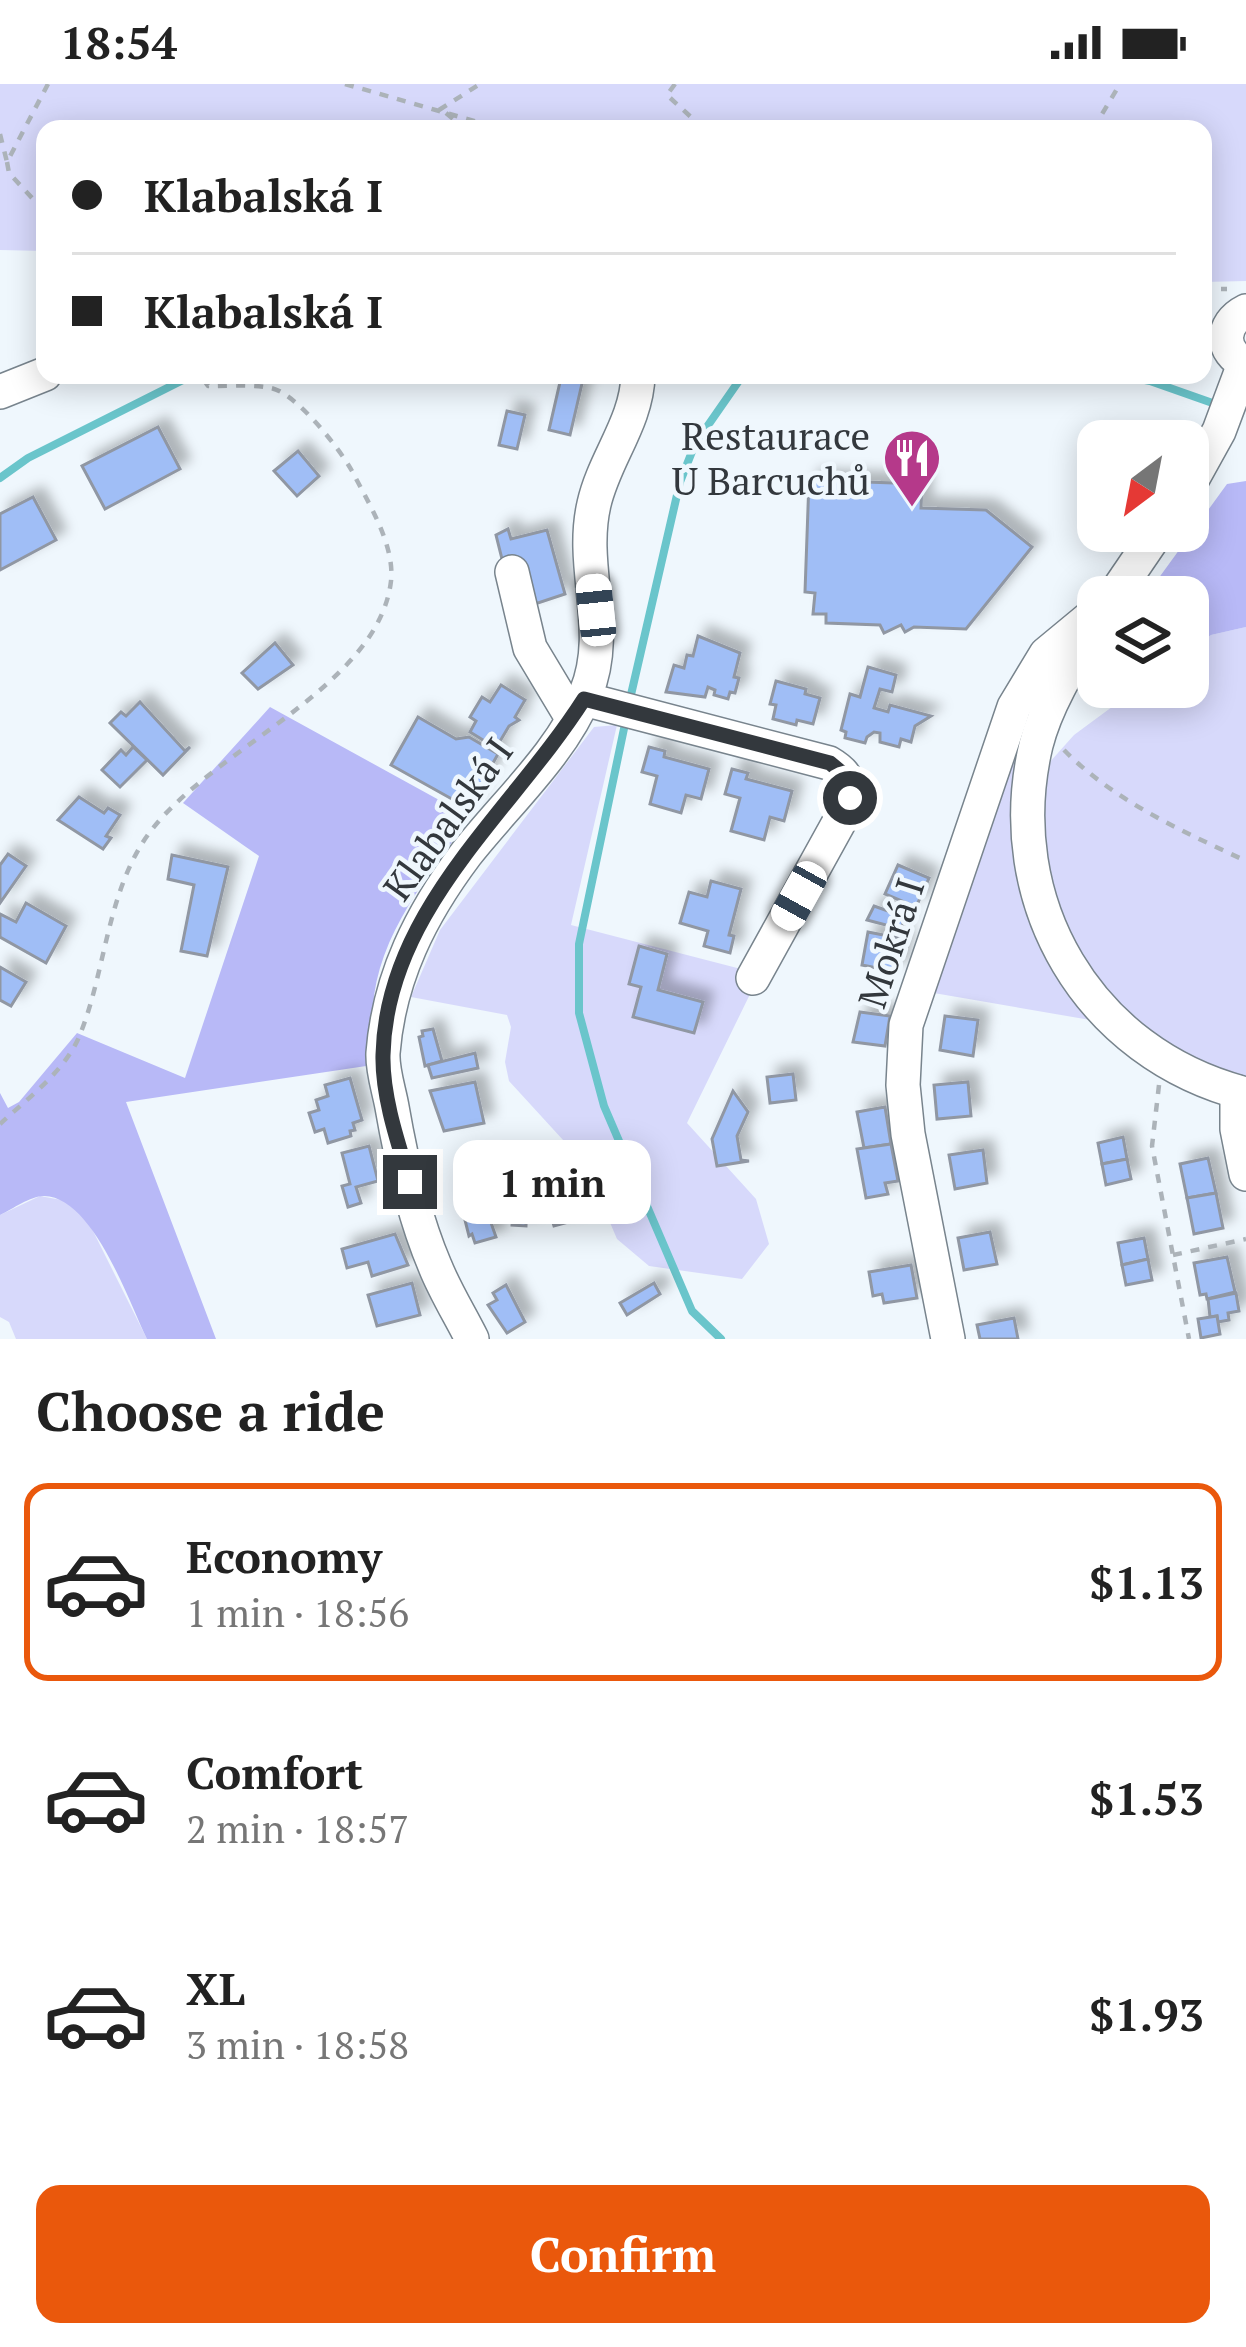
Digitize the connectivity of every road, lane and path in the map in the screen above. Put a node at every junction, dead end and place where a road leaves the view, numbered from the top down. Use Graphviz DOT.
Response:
graph roads {
  1 [pos="48,84"];
  2 [pos="345,84"];
  3 [pos="480,84"];
  4 [pos="675,84"];
  5 [pos="1120,84"];
  6 [pos="442,111"];
  7 [pos="454,120"];
  8 [pos="472,120"];
  9 [pos="694,120"];
  10 [pos="1098,120"];
  11 [pos="0,134"];
  12 [pos="7,162"];
  13 [pos="36,202"];
  14 [pos="1226,317"];
  15 [pos="1245,364"];
  16 [pos="36,378"];
  17 [pos="206,384"];
  18 [pos="637,384"];
  19 [pos="0,392"];
  20 [pos="1209,445"];
  21 [pos="512,572"];
  22 [pos="1077,628"];
  23 [pos="1077,660"];
  24 [pos="604,710"];
  25 [pos="1045,720"];
  26 [pos="1246,861"];
  27 [pos="753,978"];
  28 [pos="1162,1058"];
  29 [pos="1241,1093"];
  30 [pos="0,1124"];
  31 [pos="1246,1174"];
  32 [pos="1246,1238"];
  33 [pos="1173,1255"];
  34 [pos="472,1339"];
  35 [pos="947,1339"];
  36 [pos="1189,1339"];
  1 -- 12 [label="path"];
  2 -- 6 [label="path"];
  3 -- 6 [label="path"];
  4 -- 9 [label="path"];
  5 -- 10 [label="path"];
  6 -- 7 [label="path"];
  6 -- 8 [label="path"];
  11 -- 12 [label="path"];
  12 -- 13 [label="path"];
  14 -- 15 [label="street"];
  15 -- 20 [label="street"];
  16 -- 19 [label="street"];
  17 -- 30 [label="path"];
  18 -- 24 [label="street, Klabalská I"];
  21 -- 24 [label="street"];
  22 -- 35 [label="street, Mokrá I"];
  23 -- 25 [label="street"];
  24 -- 27 [label="street"];
  24 -- 34 [label="street, Klabalská I"];
  25 -- 26 [label="path"];
  25 -- 28 [label="street"];
  28 -- 29 [label="street"];
  28 -- 33 [label="path"];
  29 -- 31 [label="street"];
  32 -- 33 [label="path"];
  33 -- 36 [label="path"];
}
